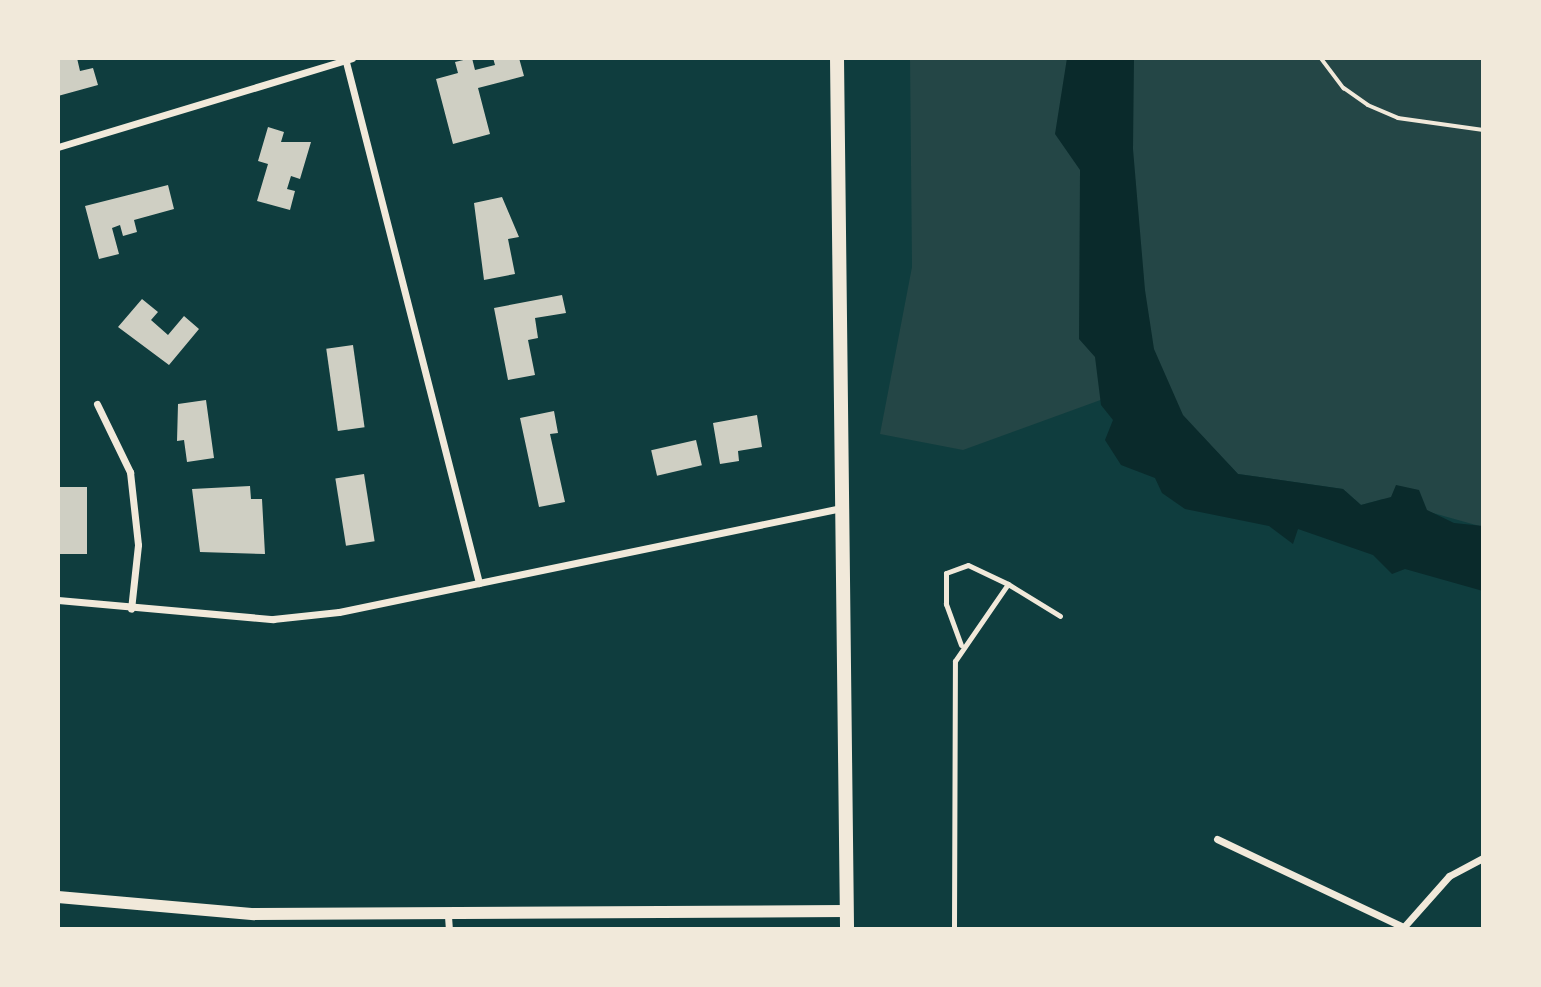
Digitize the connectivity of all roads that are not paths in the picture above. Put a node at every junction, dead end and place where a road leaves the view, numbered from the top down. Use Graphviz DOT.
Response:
graph roads {
  1 [pos="348,58"];
  2 [pos="837,58"];
  3 [pos="58,147"];
  4 [pos="97,404"];
  5 [pos="841,508"];
  6 [pos="479,583"];
  7 [pos="1009,584"];
  8 [pos="58,600"];
  9 [pos="131,609"];
  10 [pos="1060,616"];
  11 [pos="961,645"];
  12 [pos="1217,839"];
  13 [pos="1483,858"];
  14 [pos="58,897"];
  15 [pos="846,911"];
  16 [pos="449,923"];
  17 [pos="1402,928"];
  18 [pos="847,929"];
  19 [pos="954,929"];
  1 -- 3 [label="street"];
  1 -- 6 [label="street"];
  2 -- 5 [label="main road"];
  4 -- 9 [label="street"];
  5 -- 6 [label="street"];
  5 -- 15 [label="main road"];
  6 -- 9 [label="street"];
  7 -- 10 [label="lane"];
  7 -- 11 [label="lane"];
  7 -- 11 [label="lane"];
  8 -- 9 [label="street"];
  11 -- 19 [label="lane"];
  12 -- 17 [label="street"];
  13 -- 17 [label="street"];
  14 -- 16 [label="street"];
  15 -- 16 [label="street"];
  15 -- 18 [label="main road"];
}
